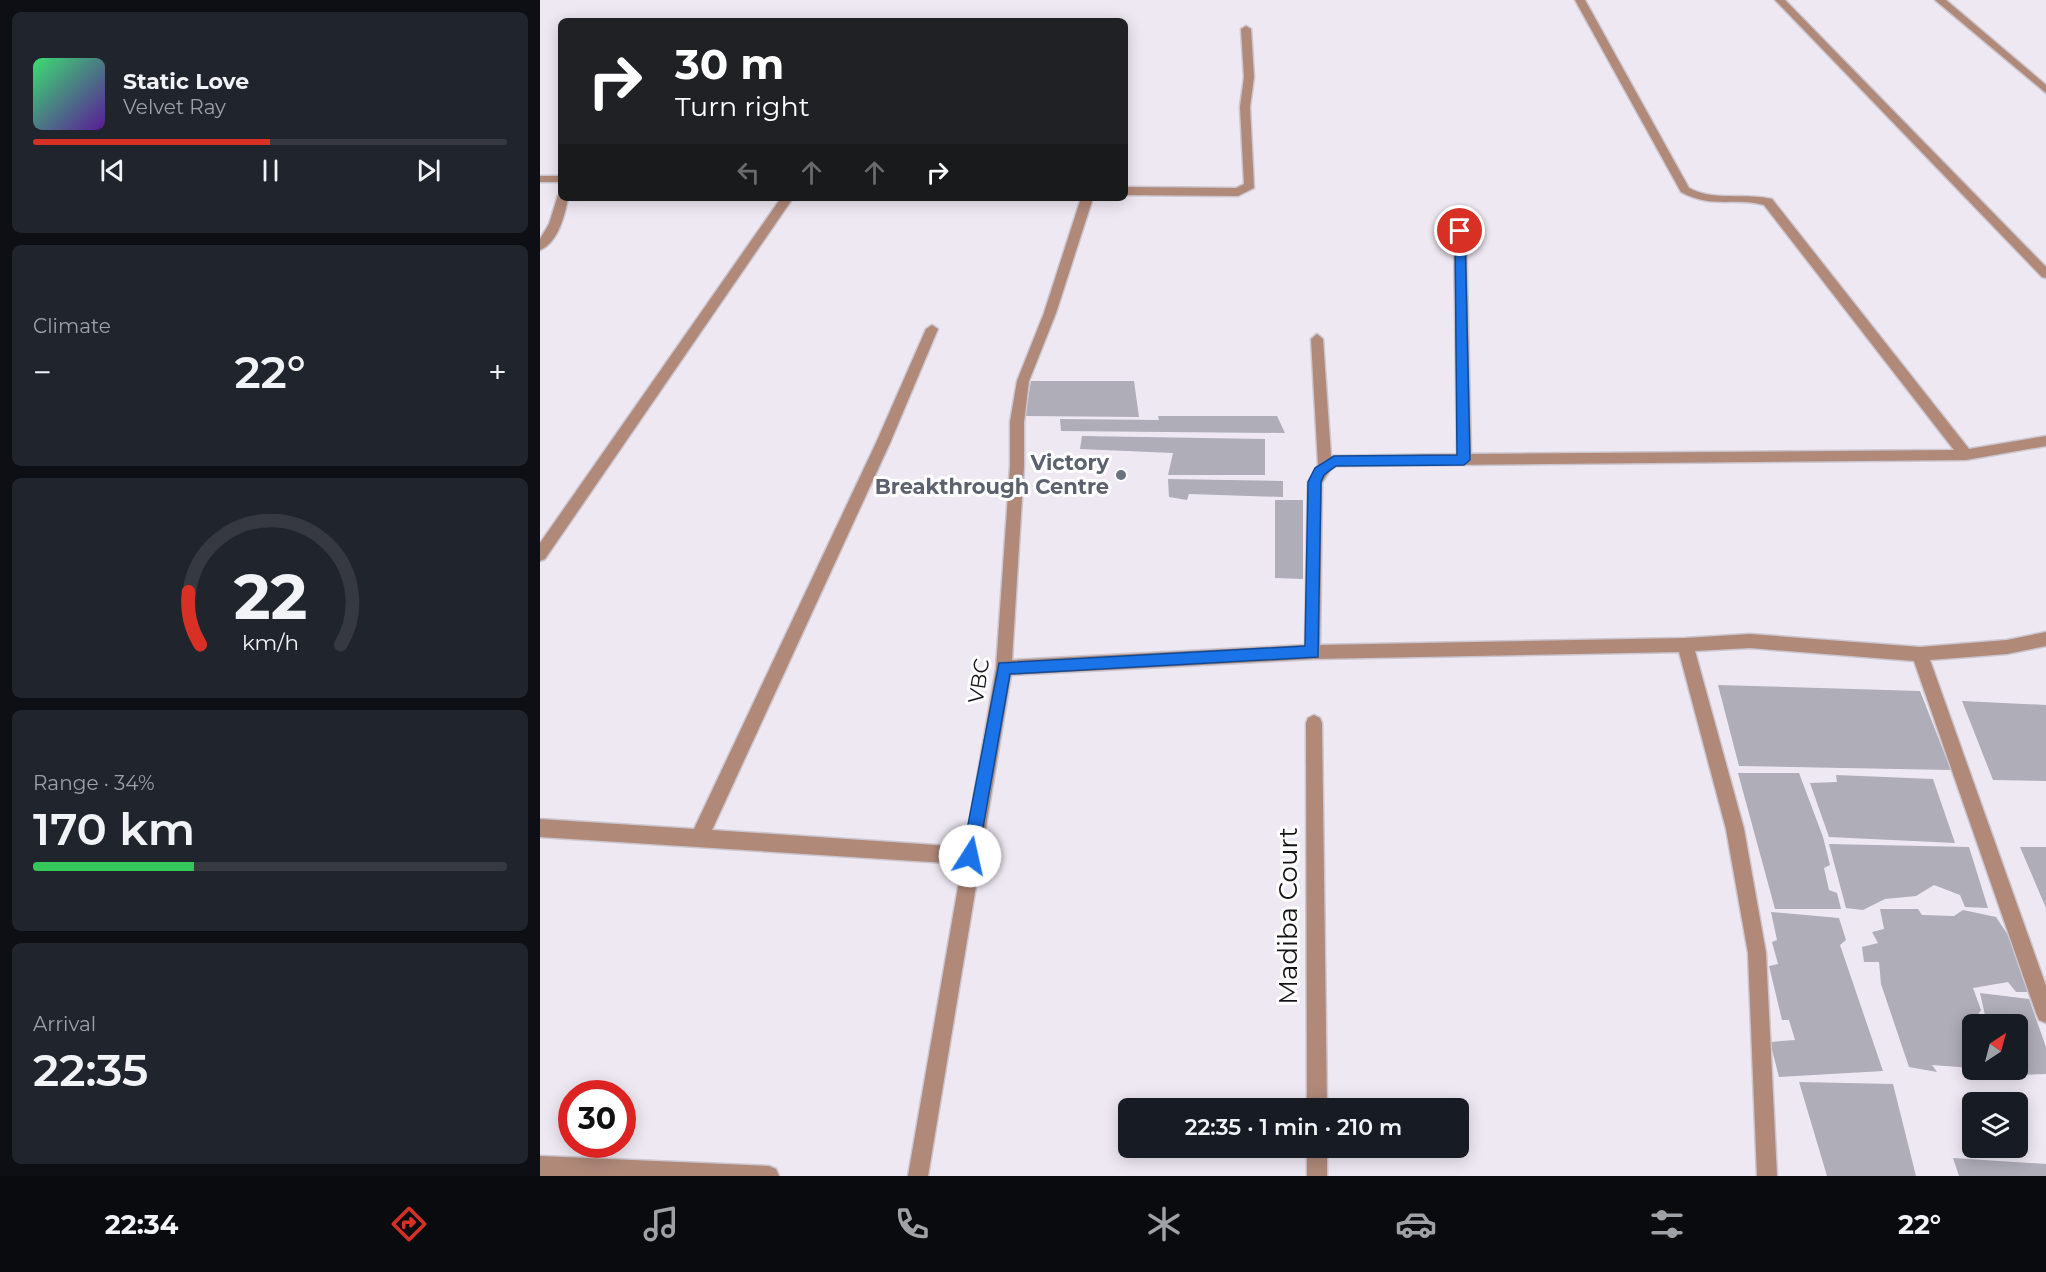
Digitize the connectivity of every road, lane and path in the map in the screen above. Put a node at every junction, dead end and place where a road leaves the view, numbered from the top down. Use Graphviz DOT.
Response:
graph roads {
  1 [pos="1580,0"];
  2 [pos="1780,0"];
  3 [pos="1940,0"];
  4 [pos="1246,29"];
  5 [pos="2046,90"];
  6 [pos="540,179"];
  7 [pos="558,179"];
  8 [pos="1128,191"];
  9 [pos="562,201"];
  10 [pos="785,201"];
  11 [pos="1086,201"];
  12 [pos="1460,231"];
  13 [pos="540,246"];
  14 [pos="2046,274"];
  15 [pos="932,329"];
  16 [pos="1317,339"];
  17 [pos="2046,441"];
  18 [pos="1966,455"];
  19 [pos="1464,460"];
  20 [pos="1325,465"];
  21 [pos="540,555"];
  22 [pos="2046,639"];
  23 [pos="1685,645"];
  24 [pos="1313,652"];
  25 [pos="1920,654"];
  26 [pos="1004,668"];
  27 [pos="1314,723"];
  28 [pos="540,828"];
  29 [pos="699,838"];
  30 [pos="970,856"];
  31 [pos="2046,1013"];
  32 [pos="1317,1098"];
  33 [pos="1317,1158"];
  34 [pos="540,1166"];
  35 [pos="769,1176"];
  36 [pos="918,1176"];
  37 [pos="1317,1176"];
  38 [pos="1767,1176"];
  1 -- 18 [label="street"];
  2 -- 14 [label="street"];
  3 -- 5 [label="street"];
  4 -- 8 [label="street"];
  6 -- 7 [label="street"];
  9 -- 13 [label="street"];
  10 -- 21 [label="street"];
  11 -- 26 [label="street, VBC"];
  12 -- 19 [label="street"];
  15 -- 29 [label="street"];
  16 -- 20 [label="street"];
  17 -- 18 [label="street"];
  18 -- 19 [label="street"];
  19 -- 20 [label="street"];
  20 -- 24 [label="street"];
  22 -- 25 [label="street"];
  23 -- 24 [label="street"];
  23 -- 25 [label="street"];
  23 -- 38 [label="street"];
  24 -- 26 [label="street"];
  25 -- 31 [label="street"];
  26 -- 30 [label="street, VBC"];
  27 -- 32 [label="street, Madiba Court"];
  28 -- 29 [label="street"];
  29 -- 30 [label="street"];
  30 -- 36 [label="street, VBC"];
  33 -- 37 [label="street"];
  34 -- 35 [label="street"];
}
